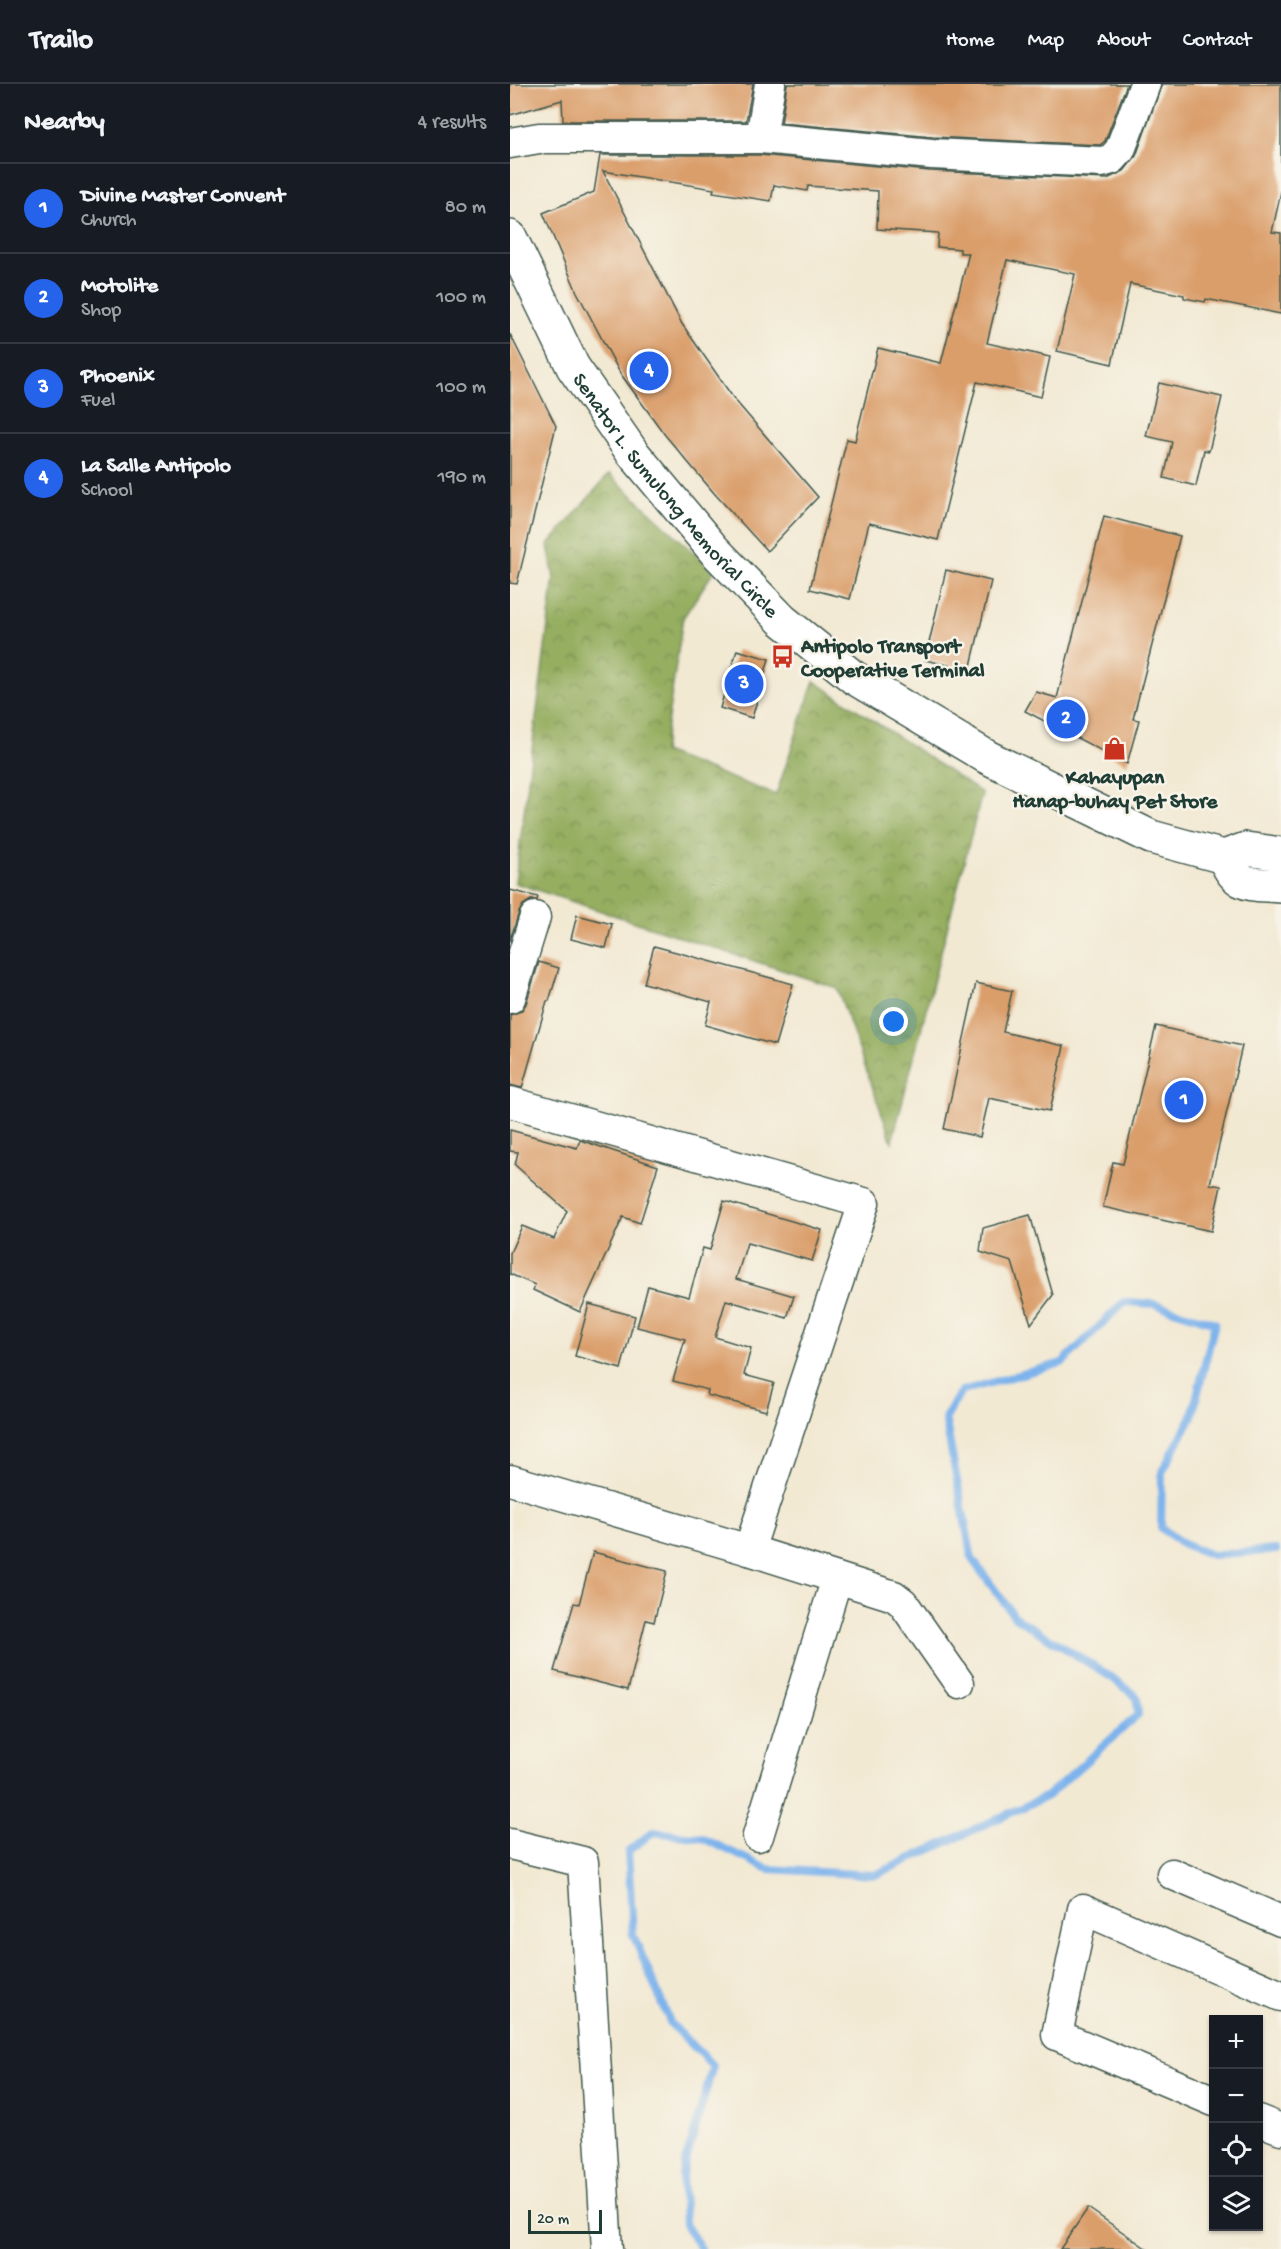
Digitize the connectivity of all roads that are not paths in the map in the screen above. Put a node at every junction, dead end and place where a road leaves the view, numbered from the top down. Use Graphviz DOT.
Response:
graph roads {
  1 [pos="770,84"];
  2 [pos="1145,84"];
  3 [pos="761,138"];
  4 [pos="510,143"];
  5 [pos="510,237"];
  6 [pos="1281,854"];
  7 [pos="1224,858"];
  8 [pos="1281,886"];
  9 [pos="535,917"];
  10 [pos="510,998"];
  11 [pos="512,1108"];
  12 [pos="510,1480"];
  13 [pos="749,1550"];
  14 [pos="837,1578"];
  15 [pos="959,1683"];
  16 [pos="758,1836"];
  17 [pos="510,1845"];
  18 [pos="1172,1874"];
  19 [pos="1281,1921"];
  20 [pos="1281,1996"];
  21 [pos="1209,2099"];
  22 [pos="1263,2122"];
  23 [pos="1281,2129"];
  24 [pos="607,2249"];
  1 -- 3 [label="street"];
  2 -- 3 [label="street"];
  3 -- 4 [label="street"];
  5 -- 7 [label="main road, Senator L. Sumulong Memorial Circle"];
  6 -- 7 [label="main road"];
  7 -- 8 [label="main road"];
  9 -- 10 [label="street"];
  11 -- 13 [label="street"];
  12 -- 13 [label="street"];
  13 -- 14 [label="street"];
  14 -- 15 [label="street"];
  14 -- 16 [label="street"];
  17 -- 24 [label="street"];
  18 -- 19 [label="street"];
  20 -- 21 [label="street"];
  22 -- 23 [label="street"];
}
